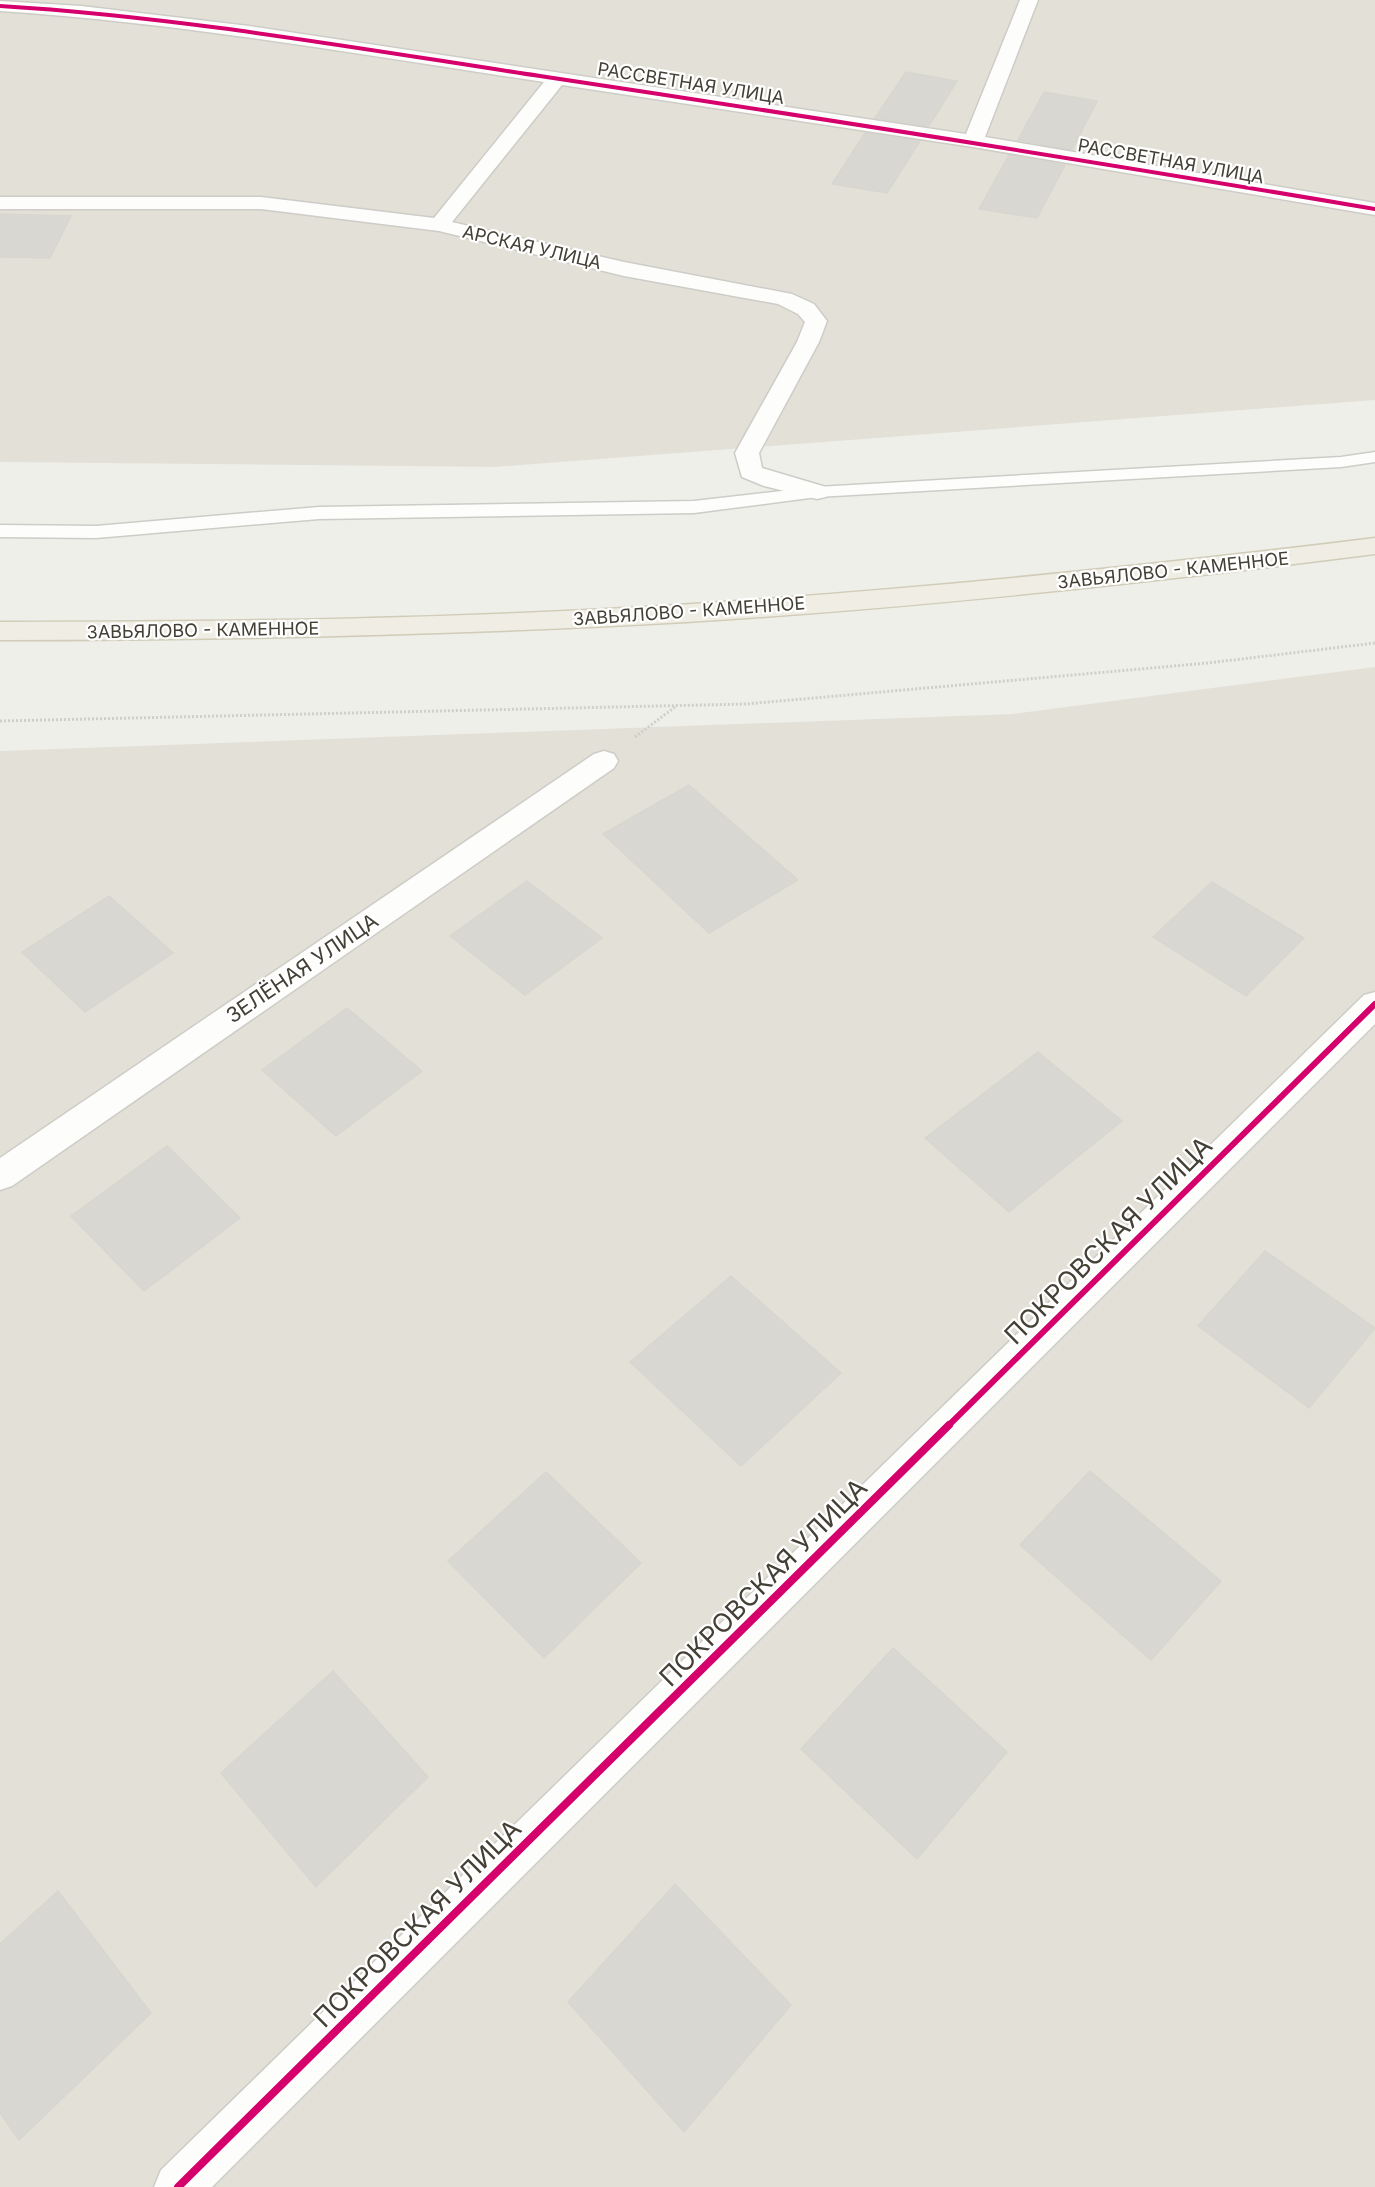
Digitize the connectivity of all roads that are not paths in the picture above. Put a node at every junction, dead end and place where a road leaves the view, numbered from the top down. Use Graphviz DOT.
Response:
graph roads {
  1 [pos="1029,0"];
  2 [pos="0,6"];
  3 [pos="88,6"];
  4 [pos="557,78"];
  5 [pos="973,141"];
  6 [pos="0,203"];
  7 [pos="1375,209"];
  8 [pos="439,225"];
  9 [pos="1375,457"];
  10 [pos="817,492"];
  11 [pos="0,531"];
  12 [pos="1375,546"];
  13 [pos="0,631"];
  14 [pos="604,761"];
  15 [pos="1375,1004"];
  16 [pos="0,1176"];
  17 [pos="178,2187"];
  1 -- 5 [label="street"];
  2 -- 3 [label="street, РАССВЕТНАЯ УЛИЦА"];
  3 -- 4 [label="street, РАССВЕТНАЯ УЛИЦА"];
  4 -- 5 [label="street, РАССВЕТНАЯ УЛИЦА"];
  4 -- 8 [label="street"];
  5 -- 7 [label="street, РАССВЕТНАЯ УЛИЦА"];
  6 -- 8 [label="street, АРСКАЯ УЛИЦА"];
  8 -- 10 [label="street, АРСКАЯ УЛИЦА"];
  9 -- 10 [label="lane"];
  10 -- 11 [label="lane"];
  12 -- 13 [label="main road, ЗАВЬЯЛОВО - КАМЕННОЕ"];
  14 -- 16 [label="street, ЗЕЛЁНАЯ УЛИЦА"];
  15 -- 17 [label="street, ПОКРОВСКАЯ УЛИЦА"];
}
